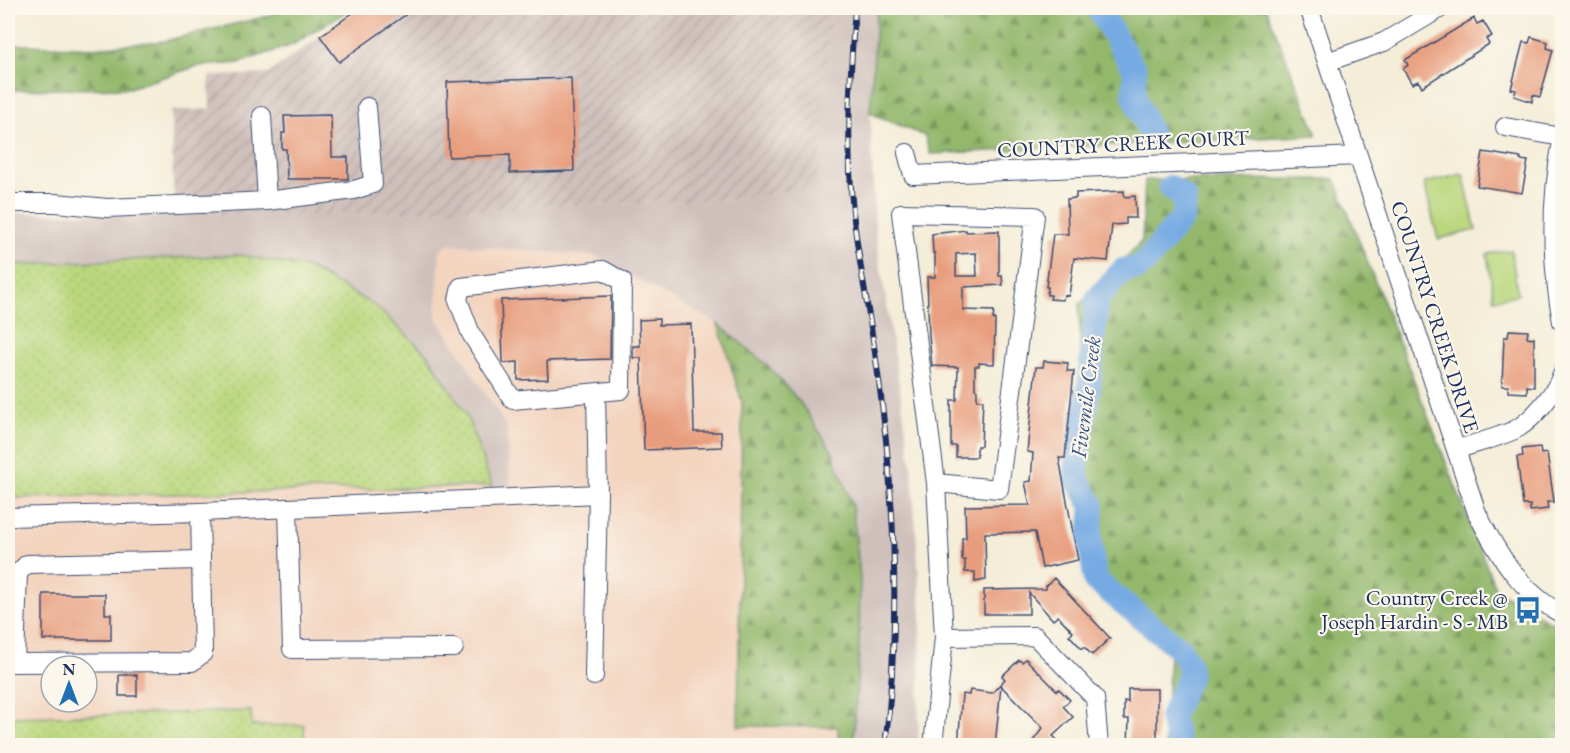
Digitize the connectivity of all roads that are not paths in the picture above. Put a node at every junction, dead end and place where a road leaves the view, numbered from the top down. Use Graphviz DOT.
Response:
graph roads {
  1 [pos="1309,8"];
  2 [pos="1441,8"];
  3 [pos="1327,62"];
  4 [pos="367,107"];
  5 [pos="262,116"];
  6 [pos="1505,127"];
  7 [pos="1563,140"];
  8 [pos="907,153"];
  9 [pos="1358,156"];
  10 [pos="267,201"];
  11 [pos="8,203"];
  12 [pos="1563,322"];
  13 [pos="1563,374"];
  14 [pos="596,393"];
  15 [pos="1555,403"];
  16 [pos="1456,450"];
  17 [pos="936,483"];
  18 [pos="598,494"];
  19 [pos="288,508"];
  20 [pos="200,512"];
  21 [pos="8,517"];
  22 [pos="201,560"];
  23 [pos="1563,614"];
  24 [pos="944,637"];
  25 [pos="454,648"];
  26 [pos="11,663"];
  27 [pos="594,676"];
  28 [pos="933,746"];
  29 [pos="1099,746"];
  1 -- 3 [label="street, COUNTRY CREEK DRIVE"];
  2 -- 3 [label="street"];
  3 -- 9 [label="street, COUNTRY CREEK DRIVE"];
  4 -- 10 [label="street"];
  5 -- 10 [label="street"];
  6 -- 7 [label="street"];
  7 -- 12 [label="street"];
  8 -- 9 [label="street, COUNTRY CREEK COURT"];
  9 -- 16 [label="street, COUNTRY CREEK DRIVE"];
  10 -- 11 [label="street"];
  13 -- 15 [label="street"];
  14 -- 14 [label="street"];
  14 -- 18 [label="street"];
  15 -- 16 [label="street"];
  16 -- 23 [label="street, COUNTRY CREEK DRIVE"];
  17 -- 17 [label="street"];
  17 -- 24 [label="street"];
  18 -- 19 [label="street"];
  18 -- 27 [label="street"];
  19 -- 20 [label="street"];
  19 -- 25 [label="street"];
  20 -- 21 [label="street"];
  20 -- 22 [label="street"];
  22 -- 26 [label="street"];
  22 -- 26 [label="street"];
  24 -- 28 [label="street"];
  24 -- 29 [label="street"];
}
